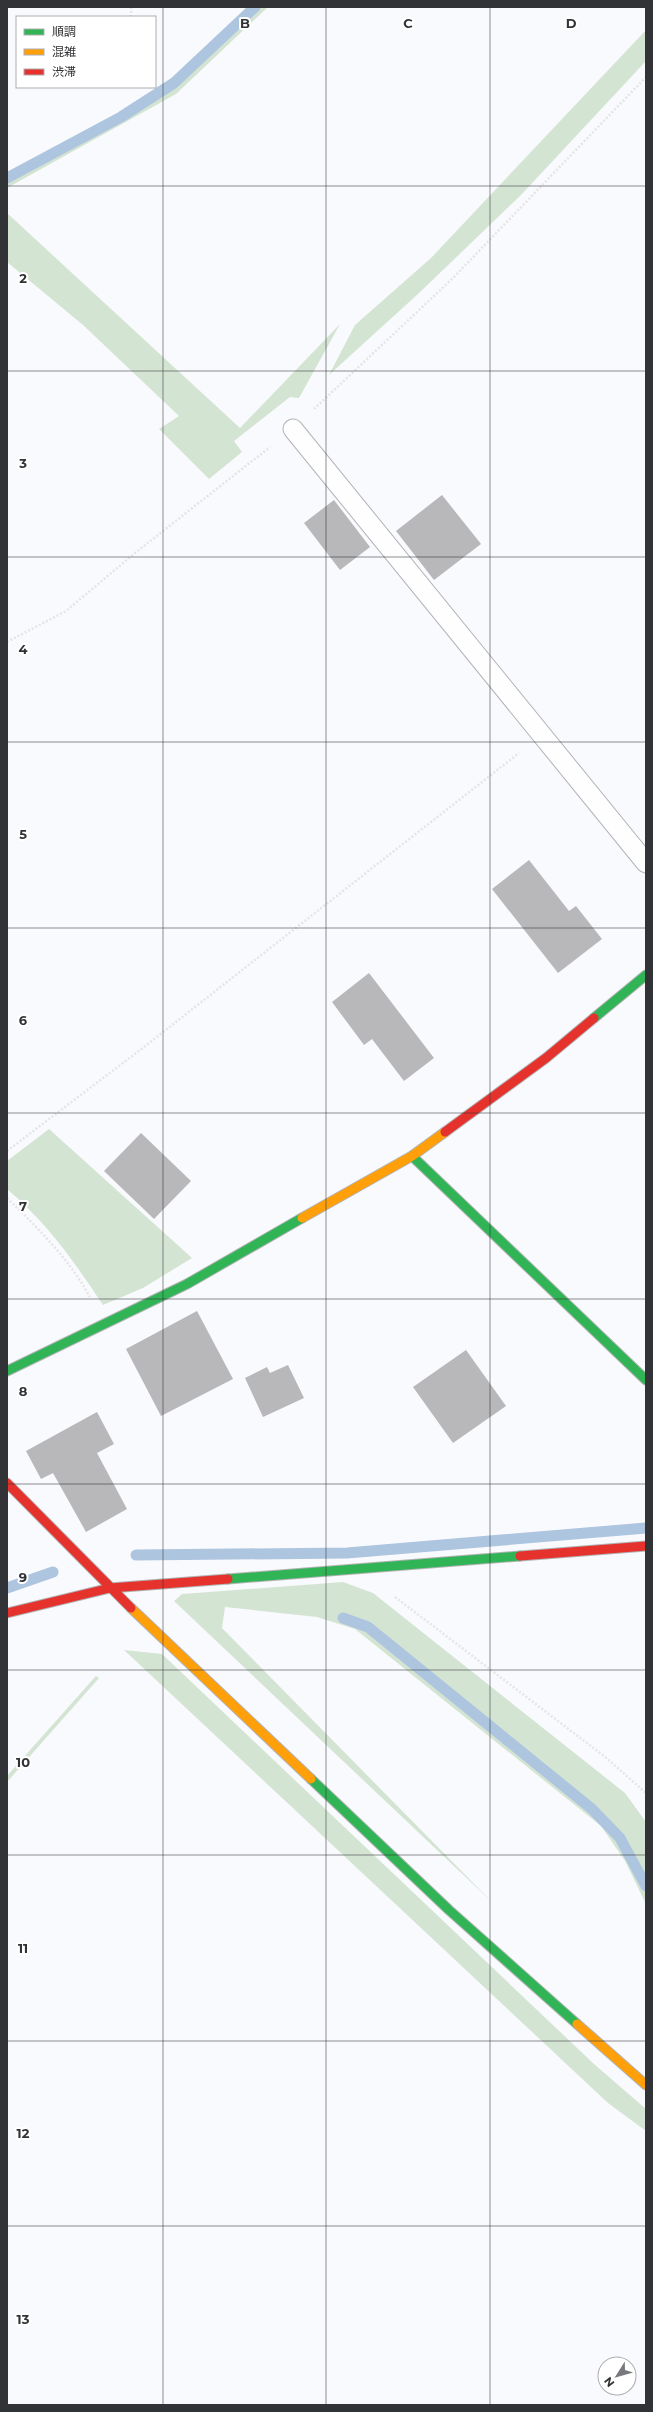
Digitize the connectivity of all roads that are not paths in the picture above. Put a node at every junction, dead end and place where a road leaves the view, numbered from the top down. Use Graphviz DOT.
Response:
graph roads {
  1 [pos="293,429"];
  2 [pos="646,863"];
  3 [pos="646,975"];
  4 [pos="412,1156"];
  5 [pos="7,1372"];
  6 [pos="646,1380"];
  7 [pos="7,1483"];
  8 [pos="646,1546"];
  9 [pos="110,1588"];
  10 [pos="7,1612"];
  11 [pos="646,2085"];
  1 -- 2 [label="lane"];
  3 -- 4 [label="street"];
  4 -- 5 [label="street"];
  4 -- 6 [label="street"];
  7 -- 9 [label="street"];
  8 -- 9 [label="street"];
  9 -- 10 [label="street"];
  9 -- 11 [label="street"];
}
